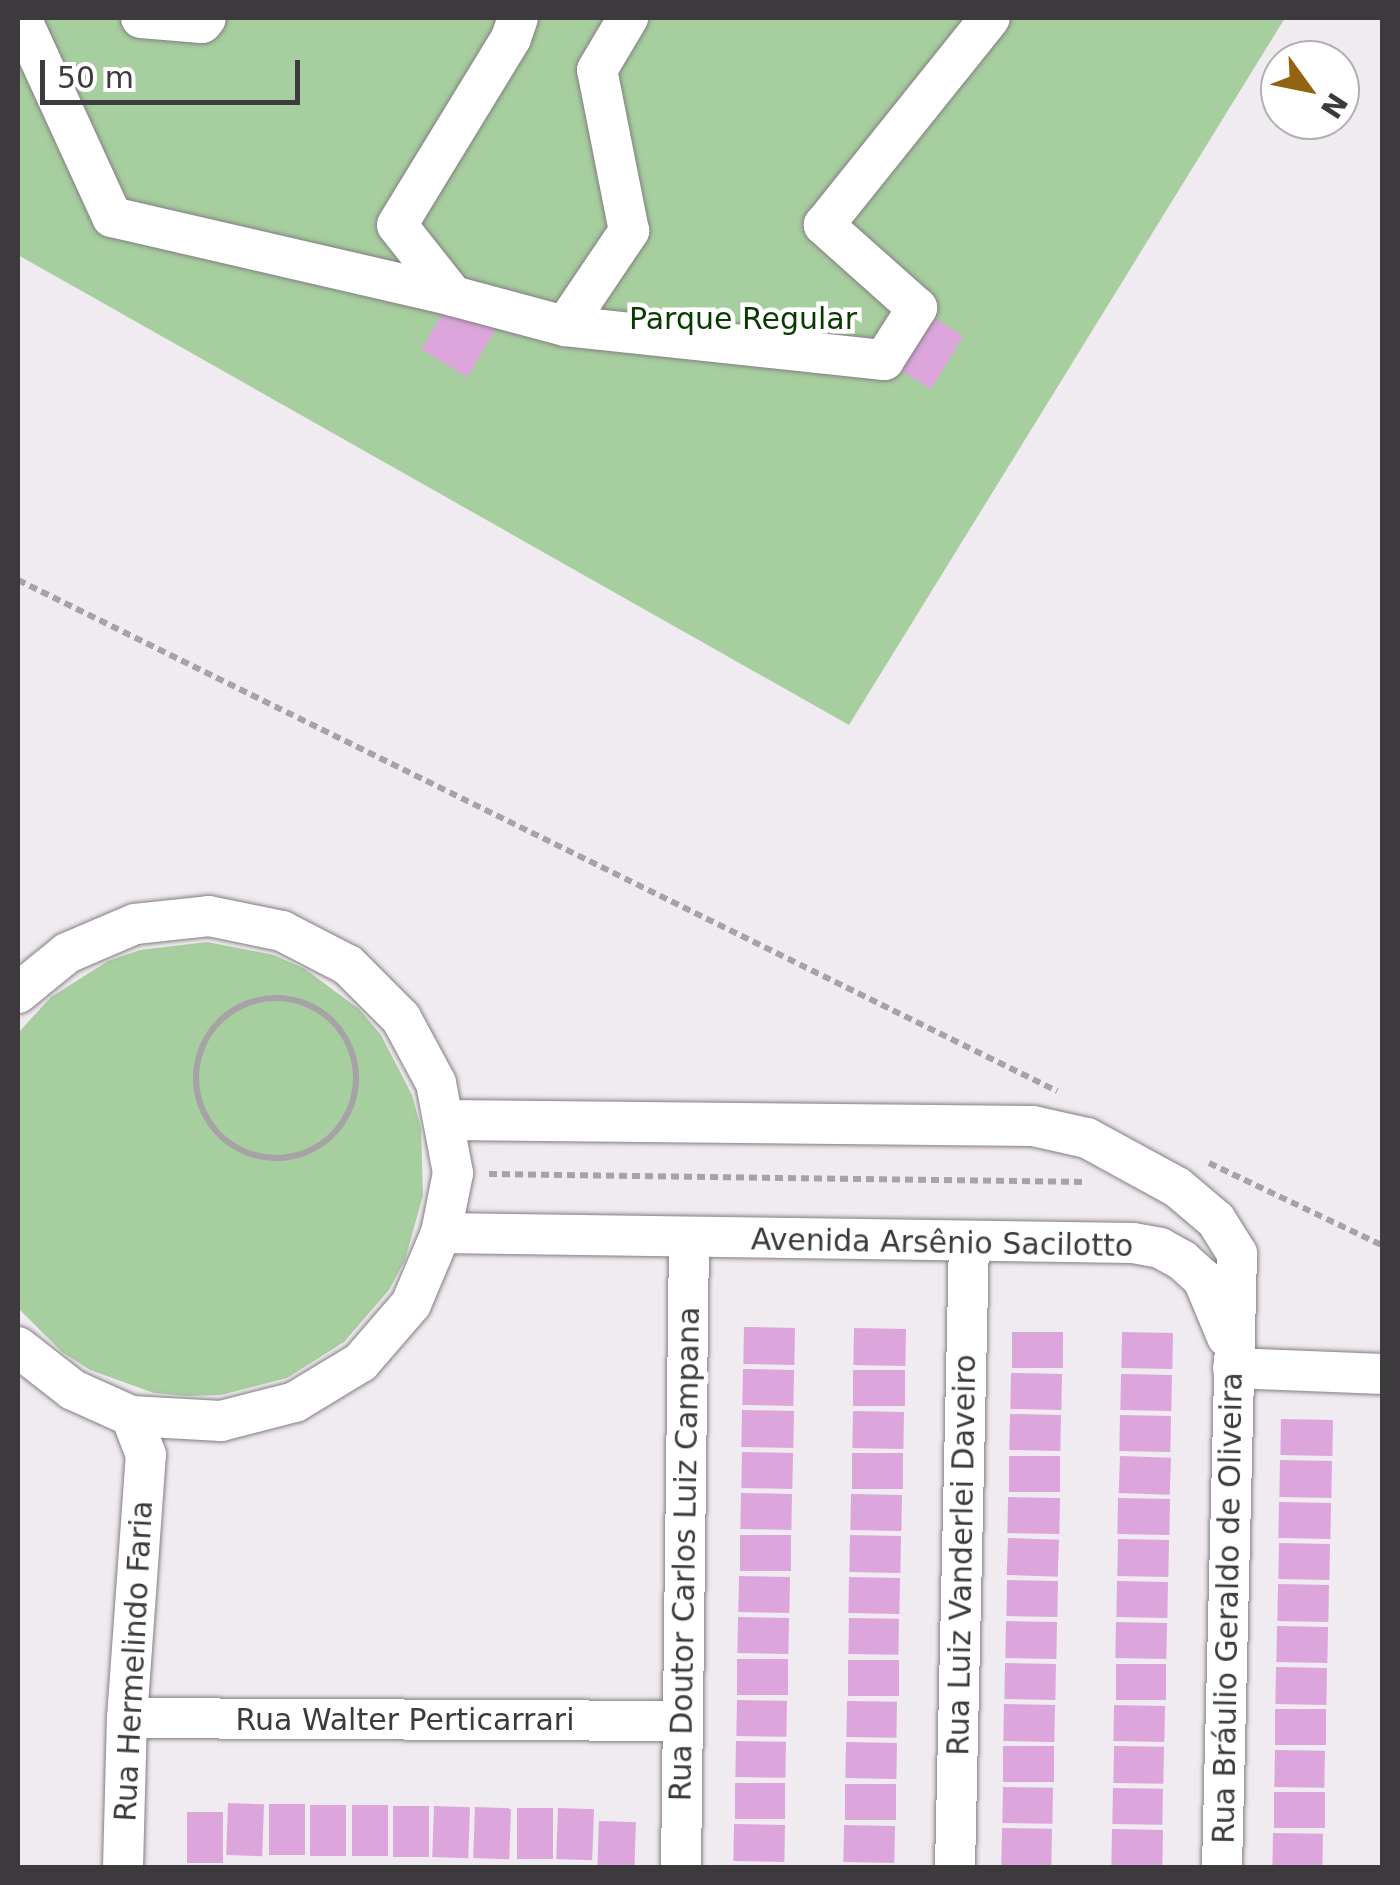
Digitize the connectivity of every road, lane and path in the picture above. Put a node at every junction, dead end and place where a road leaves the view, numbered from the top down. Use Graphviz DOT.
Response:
graph roads {
  1 [pos="21,18"];
  2 [pos="141,18"];
  3 [pos="206,18"];
  4 [pos="518,18"];
  5 [pos="628,18"];
  6 [pos="990,18"];
  7 [pos="453,296"];
  8 [pos="564,326"];
  9 [pos="18,580"];
  10 [pos="18,994"];
  11 [pos="1027,1076"];
  12 [pos="200,1106"];
  13 [pos="445,1120"];
  14 [pos="453,1173"];
  15 [pos="1088,1182"];
  16 [pos="1177,1188"];
  17 [pos="441,1234"];
  18 [pos="688,1240"];
  19 [pos="969,1242"];
  20 [pos="1133,1243"];
  21 [pos="18,1348"];
  22 [pos="1233,1359"];
  23 [pos="1382,1374"];
  24 [pos="149,1418"];
  25 [pos="127,1718"];
  26 [pos="682,1721"];
  27 [pos="122,1868"];
  28 [pos="682,1868"];
  29 [pos="955,1868"];
  30 [pos="1222,1868"];
  1 -- 7 [label="street"];
  2 -- 3 [label="street"];
  4 -- 7 [label="street"];
  5 -- 8 [label="street"];
  6 -- 8 [label="street"];
  7 -- 8 [label="street"];
  9 -- 11 [label="path"];
  10 -- 13 [label="street"];
  12 -- 12 [label="path"];
  13 -- 14 [label="street"];
  13 -- 16 [label="street"];
  14 -- 15 [label="path"];
  14 -- 17 [label="street"];
  16 -- 20 [label="street"];
  16 -- 22 [label="street"];
  17 -- 18 [label="street, Avenida Arsênio Sacilotto"];
  17 -- 24 [label="street"];
  18 -- 19 [label="street, Avenida Arsênio Sacilotto"];
  18 -- 26 [label="street, Rua Doutor Carlos Luiz Campana"];
  19 -- 20 [label="street, Avenida Arsênio Sacilotto"];
  19 -- 29 [label="street, Rua Luiz Vanderlei Daveiro"];
  20 -- 22 [label="street, Avenida Arsênio Sacilotto"];
  21 -- 24 [label="street"];
  22 -- 23 [label="street"];
  22 -- 30 [label="street, Rua Bráulio Geraldo de Oliveira"];
  24 -- 25 [label="street, Rua Hermelindo Faria"];
  25 -- 26 [label="street, Rua Walter Perticarrari"];
  25 -- 27 [label="street, Rua Hermelindo Faria"];
  26 -- 28 [label="street, Rua Doutor Carlos Luiz Campana"];
}
